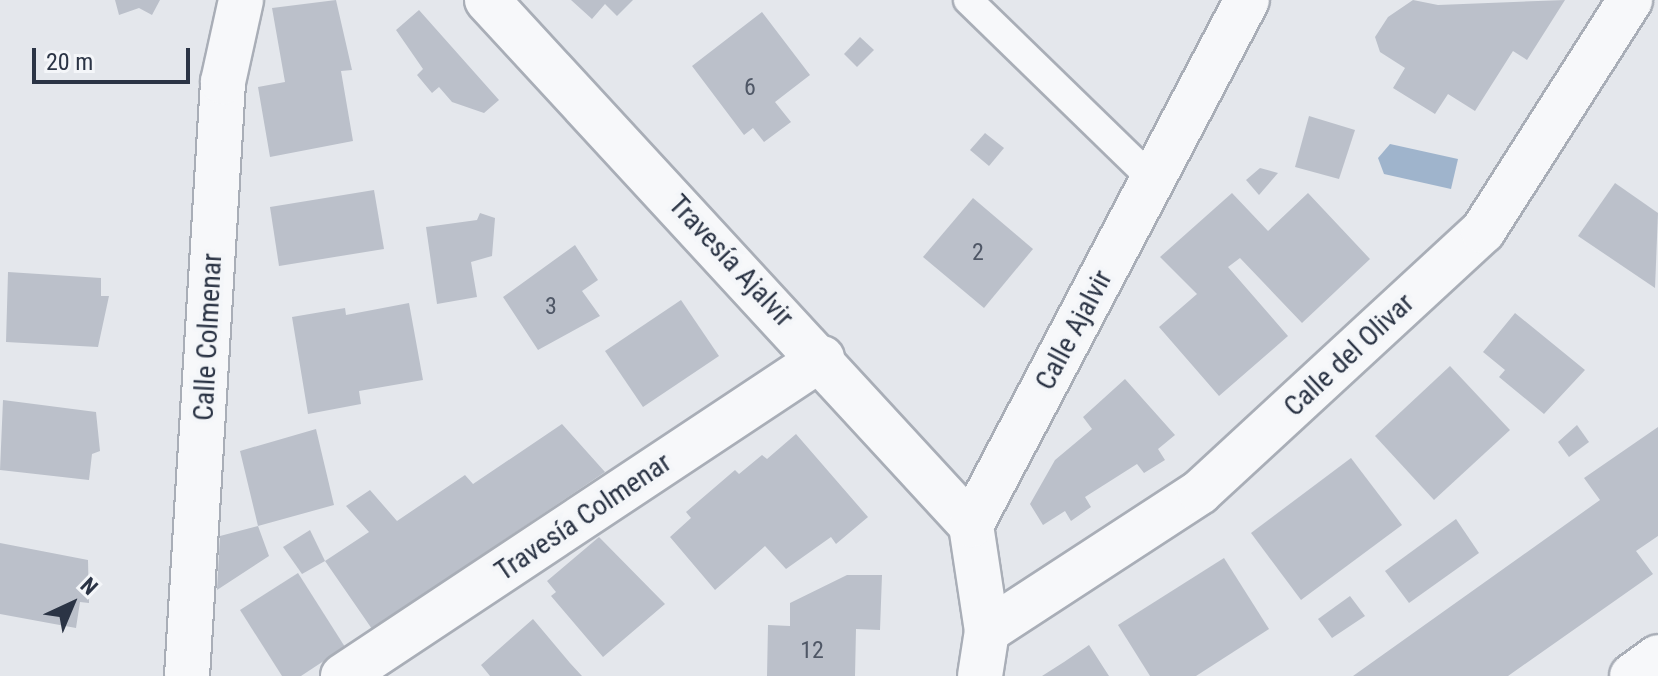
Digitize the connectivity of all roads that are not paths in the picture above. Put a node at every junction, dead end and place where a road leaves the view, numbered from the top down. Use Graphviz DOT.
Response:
graph roads {
  1 [pos="241,0"];
  2 [pos="487,0"];
  3 [pos="968,0"];
  4 [pos="1247,0"];
  5 [pos="1630,0"];
  6 [pos="1153,180"];
  7 [pos="822,358"];
  8 [pos="971,525"];
  9 [pos="987,631"];
  10 [pos="1658,657"];
  11 [pos="187,676"];
  12 [pos="343,676"];
  13 [pos="980,676"];
  14 [pos="1632,676"];
  1 -- 11 [label="street, Calle Colmenar"];
  2 -- 7 [label="street, Travesía Ajalvir"];
  3 -- 6 [label="lane"];
  4 -- 6 [label="street, Calle Ajalvir"];
  5 -- 9 [label="street, Calle del Olivar"];
  6 -- 8 [label="street, Calle Ajalvir"];
  7 -- 8 [label="street, Travesía Ajalvir"];
  7 -- 12 [label="street, Travesía Colmenar"];
  8 -- 9 [label="street"];
  9 -- 13 [label="street"];
  10 -- 14 [label="street"];
}
